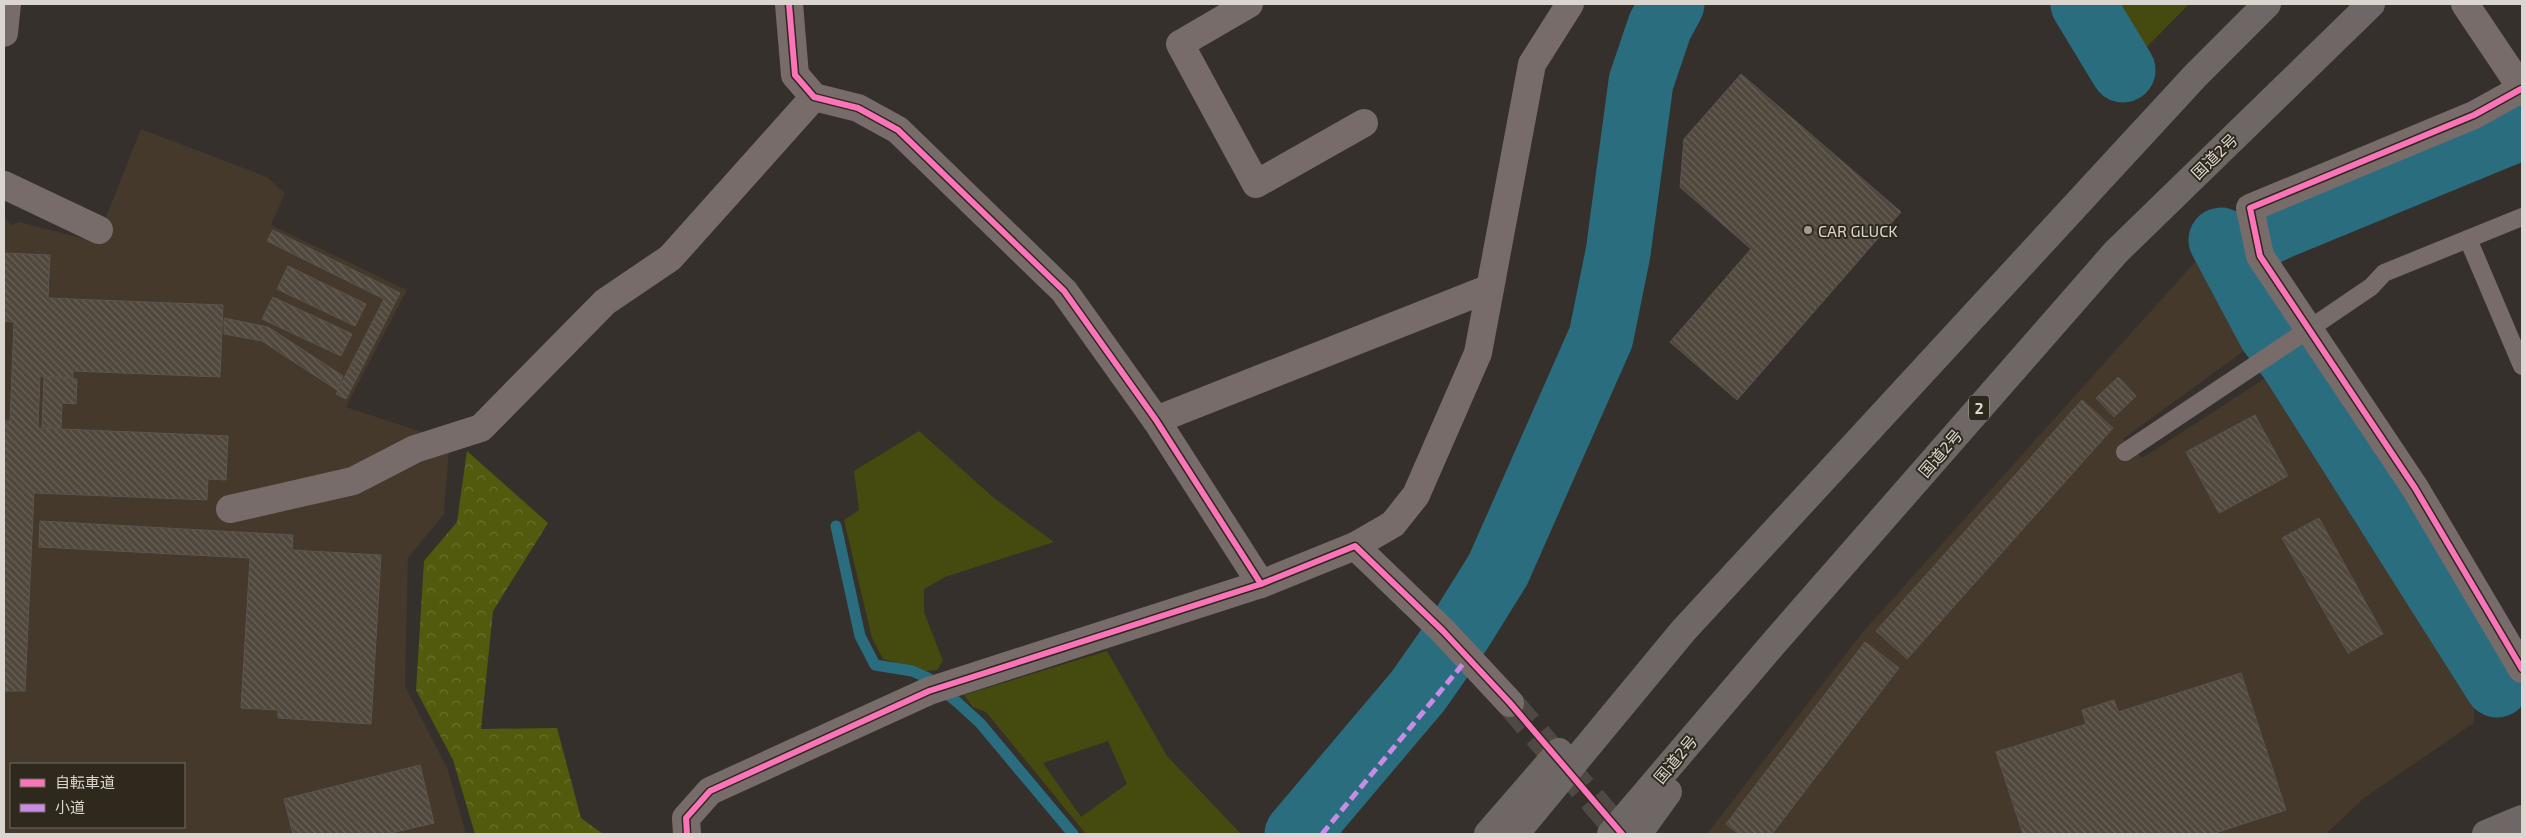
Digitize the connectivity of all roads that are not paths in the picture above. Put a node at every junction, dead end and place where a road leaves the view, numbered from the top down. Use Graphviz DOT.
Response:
graph roads {
  1 [pos="7,4"];
  2 [pos="789,4"];
  3 [pos="1248,4"];
  4 [pos="1570,4"];
  5 [pos="2267,4"];
  6 [pos="2371,4"];
  7 [pos="2465,4"];
  8 [pos="4,33"];
  9 [pos="2522,89"];
  10 [pos="814,97"];
  11 [pos="1364,123"];
  12 [pos="4,185"];
  13 [pos="2522,217"];
  14 [pos="99,230"];
  15 [pos="2468,239"];
  16 [pos="1490,288"];
  17 [pos="2304,333"];
  18 [pos="2522,366"];
  19 [pos="1156,420"];
  20 [pos="2125,452"];
  21 [pos="230,509"];
  22 [pos="1356,546"];
  23 [pos="1261,584"];
  24 [pos="1682,632"];
  25 [pos="1773,644"];
  26 [pos="2522,669"];
  27 [pos="1510,703"];
  28 [pos="2511,825"];
  29 [pos="687,834"];
  30 [pos="1488,834"];
  31 [pos="1515,834"];
  32 [pos="1611,834"];
  33 [pos="1638,834"];
  34 [pos="2486,834"];
  1 -- 8 [label="street"];
  2 -- 10 [label="street"];
  3 -- 11 [label="street"];
  4 -- 16 [label="street"];
  5 -- 24 [label="highway"];
  6 -- 25 [label="highway, 国道2号 / 2"];
  7 -- 9 [label="street"];
  9 -- 17 [label="street"];
  10 -- 19 [label="street"];
  10 -- 21 [label="street"];
  12 -- 14 [label="street"];
  13 -- 15 [label="lane"];
  15 -- 17 [label="lane"];
  15 -- 18 [label="lane"];
  16 -- 19 [label="street"];
  16 -- 22 [label="street"];
  17 -- 20 [label="lane"];
  17 -- 26 [label="street"];
  19 -- 23 [label="street"];
  22 -- 23 [label="street"];
  22 -- 27 [label="street"];
  23 -- 29 [label="street"];
  24 -- 30 [label="highway"];
  24 -- 31 [label="highway"];
  25 -- 32 [label="highway, 国道2号 / 2"];
  25 -- 33 [label="highway"];
  28 -- 34 [label="highway"];
}
